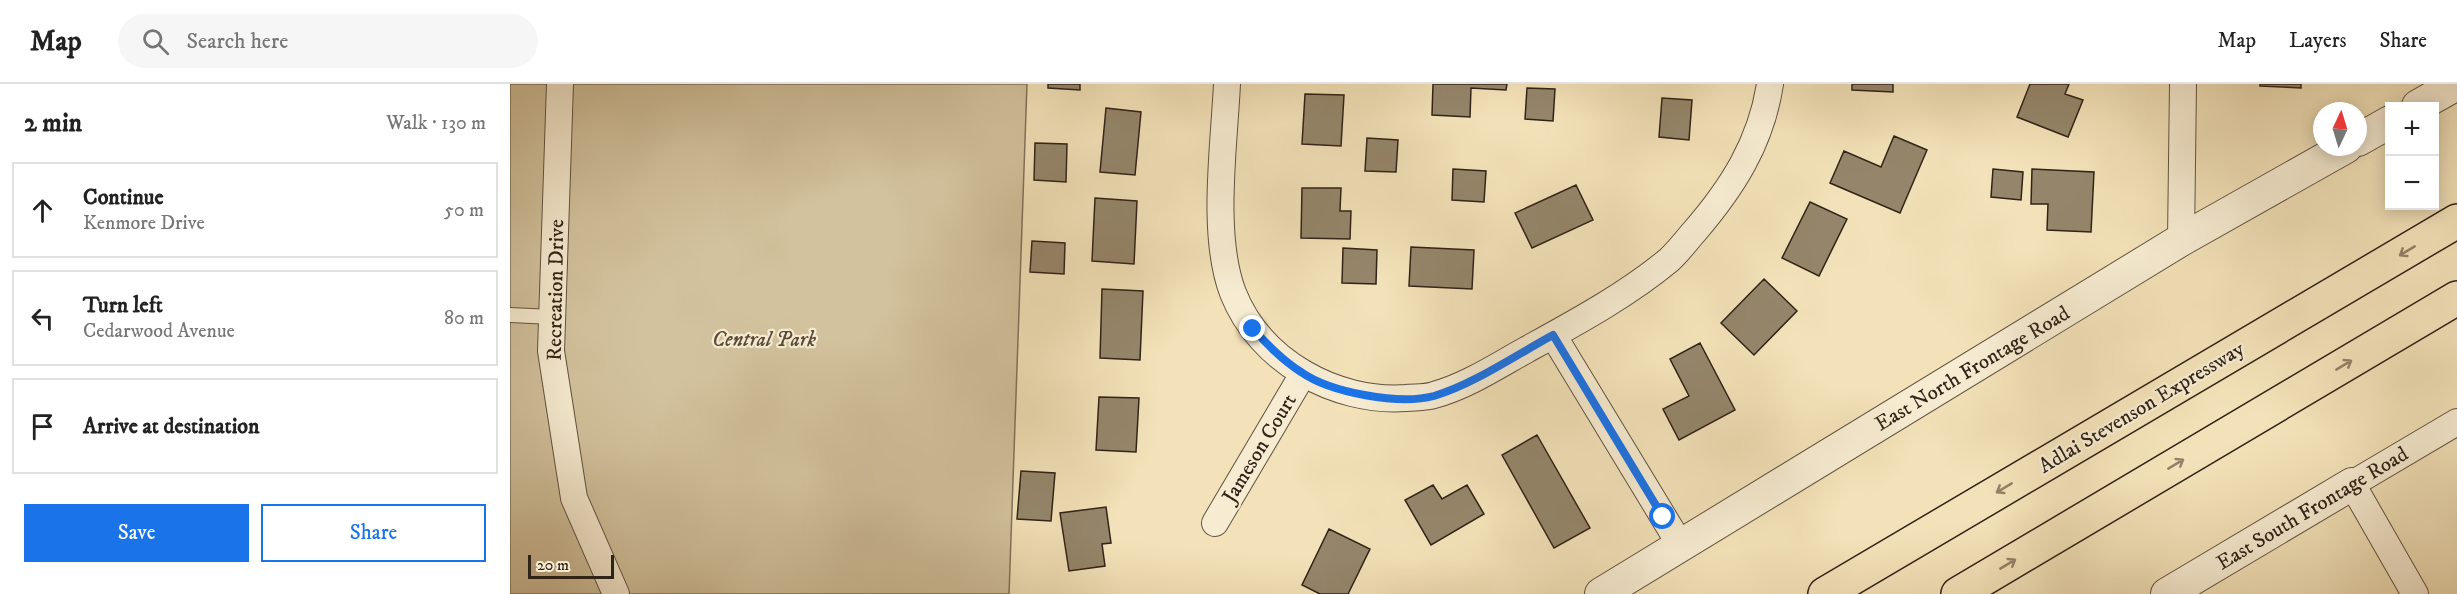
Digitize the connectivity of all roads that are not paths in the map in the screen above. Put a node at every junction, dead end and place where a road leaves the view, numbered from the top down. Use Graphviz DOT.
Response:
graph roads {
  1 [pos="560,84"];
  2 [pos="1227,84"];
  3 [pos="1770,84"];
  4 [pos="2183,84"];
  5 [pos="2457,84"];
  6 [pos="2425,102"];
  7 [pos="2385,125"];
  8 [pos="2367,135"];
  9 [pos="2330,156"];
  10 [pos="2457,221"];
  11 [pos="2181,240"];
  12 [pos="2457,298"];
  13 [pos="510,315"];
  14 [pos="552,317"];
  15 [pos="1553,335"];
  16 [pos="1303,374"];
  17 [pos="2457,422"];
  18 [pos="2352,484"];
  19 [pos="1215,523"];
  20 [pos="1681,546"];
  21 [pos="616,594"];
  22 [pos="1601,594"];
  23 [pos="1825,594"];
  24 [pos="1958,594"];
  25 [pos="2168,594"];
  26 [pos="2415,594"];
  1 -- 14 [label="street, Recreation Drive"];
  2 -- 16 [label="street"];
  3 -- 15 [label="street"];
  4 -- 11 [label="street"];
  5 -- 6 [label="street"];
  7 -- 8 [label="street"];
  9 -- 11 [label="street, East North Frontage Road"];
  10 -- 23 [label="highway, Adlai Stevenson Expressway, one-way"];
  11 -- 20 [label="street, East North Frontage Road"];
  24 -- 12 [label="highway, one-way"];
  13 -- 14 [label="lane"];
  14 -- 21 [label="street, Recreation Drive"];
  15 -- 16 [label="street"];
  15 -- 20 [label="street"];
  16 -- 19 [label="street, Jameson Court"];
  17 -- 18 [label="street, East South Frontage Road"];
  18 -- 25 [label="street, East South Frontage Road"];
  18 -- 26 [label="street"];
  20 -- 22 [label="street, East North Frontage Road"];
}
